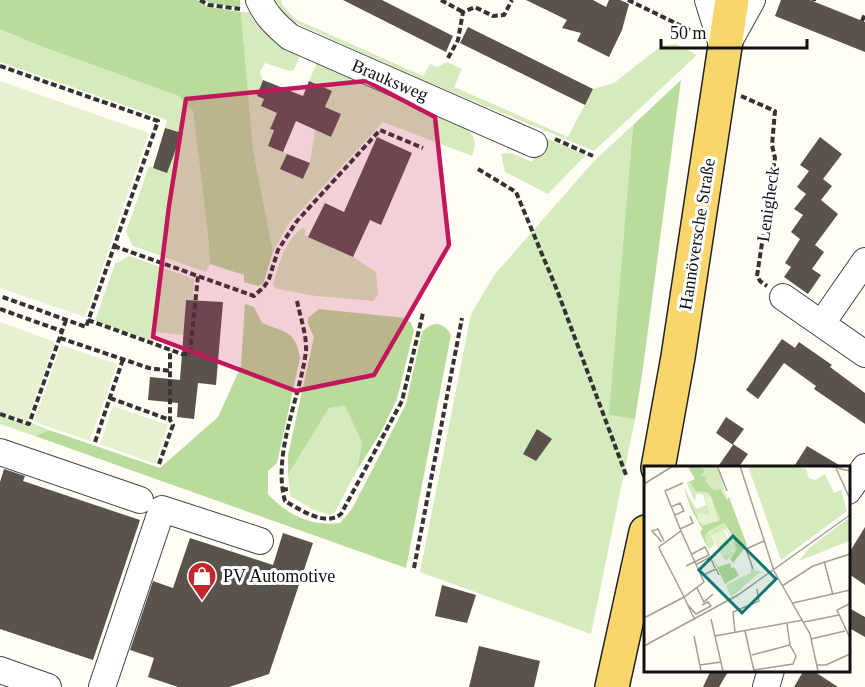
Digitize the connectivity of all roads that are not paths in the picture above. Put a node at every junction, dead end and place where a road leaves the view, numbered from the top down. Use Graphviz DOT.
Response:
graph roads {
  1 [pos="708,0"];
  2 [pos="732,0"];
  3 [pos="752,0"];
  4 [pos="261,5"];
  5 [pos="713,44"];
  6 [pos="534,144"];
  7 [pos="865,261"];
  8 [pos="783,297"];
  9 [pos="822,323"];
  10 [pos="865,354"];
  11 [pos="0,452"];
  12 [pos="658,466"];
  13 [pos="865,467"];
  14 [pos="850,490"];
  15 [pos="140,501"];
  16 [pos="260,541"];
  17 [pos="644,541"];
  18 [pos="0,670"];
  19 [pos="770,672"];
  20 [pos="48,687"];
  21 [pos="102,687"];
  22 [pos="612,687"];
  23 [pos="766,687"];
  1 -- 5 [label="street"];
  2 -- 5 [label="main road, Hannöversche Straße"];
  3 -- 5 [label="street"];
  4 -- 6 [label="street, Brauksweg"];
  5 -- 12 [label="main road, Hannöversche Straße"];
  7 -- 9 [label="street"];
  8 -- 9 [label="street"];
  9 -- 10 [label="street"];
  11 -- 15 [label="street"];
  13 -- 14 [label="street"];
  16 -- 21 [label="street"];
  17 -- 22 [label="main road"];
  18 -- 20 [label="street"];
  19 -- 23 [label="street"];
}
